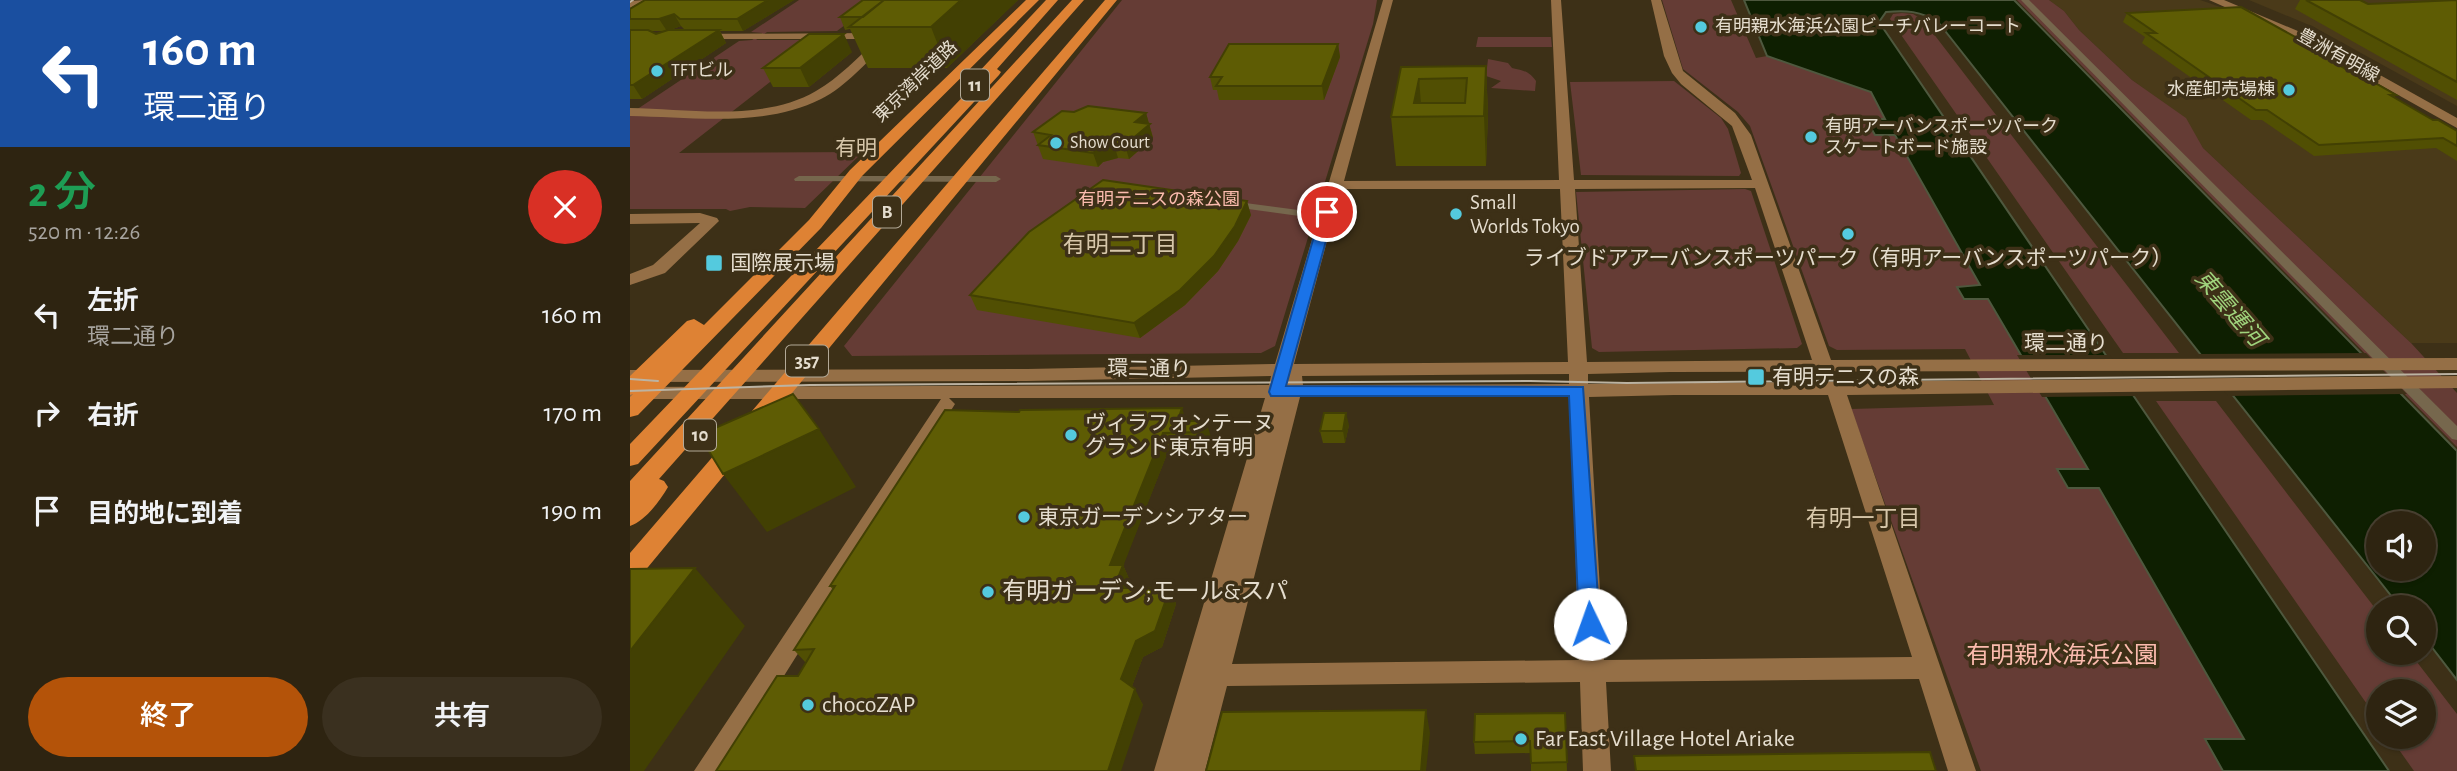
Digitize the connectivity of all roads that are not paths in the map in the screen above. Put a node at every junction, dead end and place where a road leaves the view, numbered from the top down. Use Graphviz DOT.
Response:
graph roads {
  1 [pos="640,0"];
  2 [pos="1033,0"];
  3 [pos="1052,0"];
  4 [pos="1062,0"];
  5 [pos="1078,0"];
  6 [pos="1089,0"];
  7 [pos="1111,0"];
  8 [pos="1388,0"];
  9 [pos="1397,0"];
  10 [pos="1556,0"];
  11 [pos="1656,0"];
  12 [pos="2025,0"];
  13 [pos="2214,0"];
  14 [pos="2227,0"];
  15 [pos="630,5"];
  16 [pos="682,37"];
  17 [pos="1046,41"];
  18 [pos="1018,42"];
  19 [pos="1008,77"];
  20 [pos="630,112"];
  21 [pos="2457,115"];
  22 [pos="2457,124"];
  23 [pos="983,152"];
  24 [pos="856,173"];
  25 [pos="799,179"];
  26 [pos="996,179"];
  27 [pos="1565,183"];
  28 [pos="1761,184"];
  29 [pos="1341,185"];
  30 [pos="1214,201"];
  31 [pos="1321,216"];
  32 [pos="630,219"];
  33 [pos="852,222"];
  34 [pos="630,280"];
  35 [pos="765,347"];
  36 [pos="2457,364"];
  37 [pos="1824,367"];
  38 [pos="1577,368"];
  39 [pos="1123,373"];
  40 [pos="1287,381"];
  41 [pos="635,382"];
  42 [pos="2457,382"];
  43 [pos="800,384"];
  44 [pos="1835,388"];
  45 [pos="1577,391"];
  46 [pos="1161,392"];
  47 [pos="945,404"];
  48 [pos="630,410"];
  49 [pos="2457,435"];
  50 [pos="630,442"];
  51 [pos="630,458"];
  52 [pos="630,496"];
  53 [pos="630,517"];
  54 [pos="630,571"];
  55 [pos="630,589"];
  56 [pos="1926,668"];
  57 [pos="1591,670"];
  58 [pos="1206,675"];
  59 [pos="708,771"];
  60 [pos="1168,771"];
  61 [pos="1191,771"];
  62 [pos="1597,771"];
  63 [pos="1962,771"];
  1 -- 15 [label="street"];
  2 -- 24 [label="highway, 東京湾岸道路"];
  3 -- 18 [label="highway"];
  4 -- 18 [label="highway, B"];
  5 -- 17 [label="highway"];
  6 -- 17 [label="highway, 11"];
  7 -- 23 [label="highway, 357"];
  8 -- 29 [label="street"];
  9 -- 29 [label="street"];
  10 -- 27 [label="street"];
  11 -- 28 [label="street"];
  12 -- 49 [label="street"];
  13 -- 22 [label="street, 豊洲有明線"];
  14 -- 21 [label="street, 豊洲有明線"];
  16 -- 20 [label="street"];
  17 -- 19 [label="highway, 11"];
  18 -- 33 [label="highway, B"];
  19 -- 35 [label="highway, B"];
  23 -- 43 [label="highway"];
  23 -- 54 [label="highway, 357"];
  24 -- 41 [label="highway"];
  24 -- 48 [label="highway, 東京湾岸道路"];
  25 -- 26 [label="street"];
  27 -- 28 [label="street"];
  27 -- 29 [label="street"];
  27 -- 38 [label="street"];
  28 -- 37 [label="street"];
  29 -- 40 [label="street"];
  30 -- 31 [label="street"];
  32 -- 34 [label="street"];
  33 -- 50 [label="highway, B"];
  33 -- 51 [label="highway, B"];
  35 -- 52 [label="highway, B"];
  35 -- 53 [label="highway, 10"];
  36 -- 37 [label="street, 環二通り"];
  37 -- 38 [label="street, 環二通り"];
  38 -- 40 [label="street, 環二通り"];
  38 -- 45 [label="street"];
  39 -- 40 [label="street, 環二通り"];
  39 -- 43 [label="street, 環二通り"];
  39 -- 47 [label="street"];
  40 -- 45 [label="street, 環二通り"];
  40 -- 46 [label="street, 環二通り"];
  40 -- 58 [label="street"];
  41 -- 43 [label="street, 環二通り"];
  42 -- 44 [label="street, 環二通り"];
  43 -- 46 [label="street, 環二通り"];
  43 -- 55 [label="highway"];
  44 -- 45 [label="street, 環二通り"];
  44 -- 56 [label="street"];
  45 -- 57 [label="street"];
  46 -- 47 [label="street"];
  47 -- 59 [label="street"];
  56 -- 57 [label="street"];
  56 -- 63 [label="street"];
  57 -- 58 [label="street"];
  57 -- 62 [label="street"];
  58 -- 60 [label="street"];
  58 -- 61 [label="street"];
}
